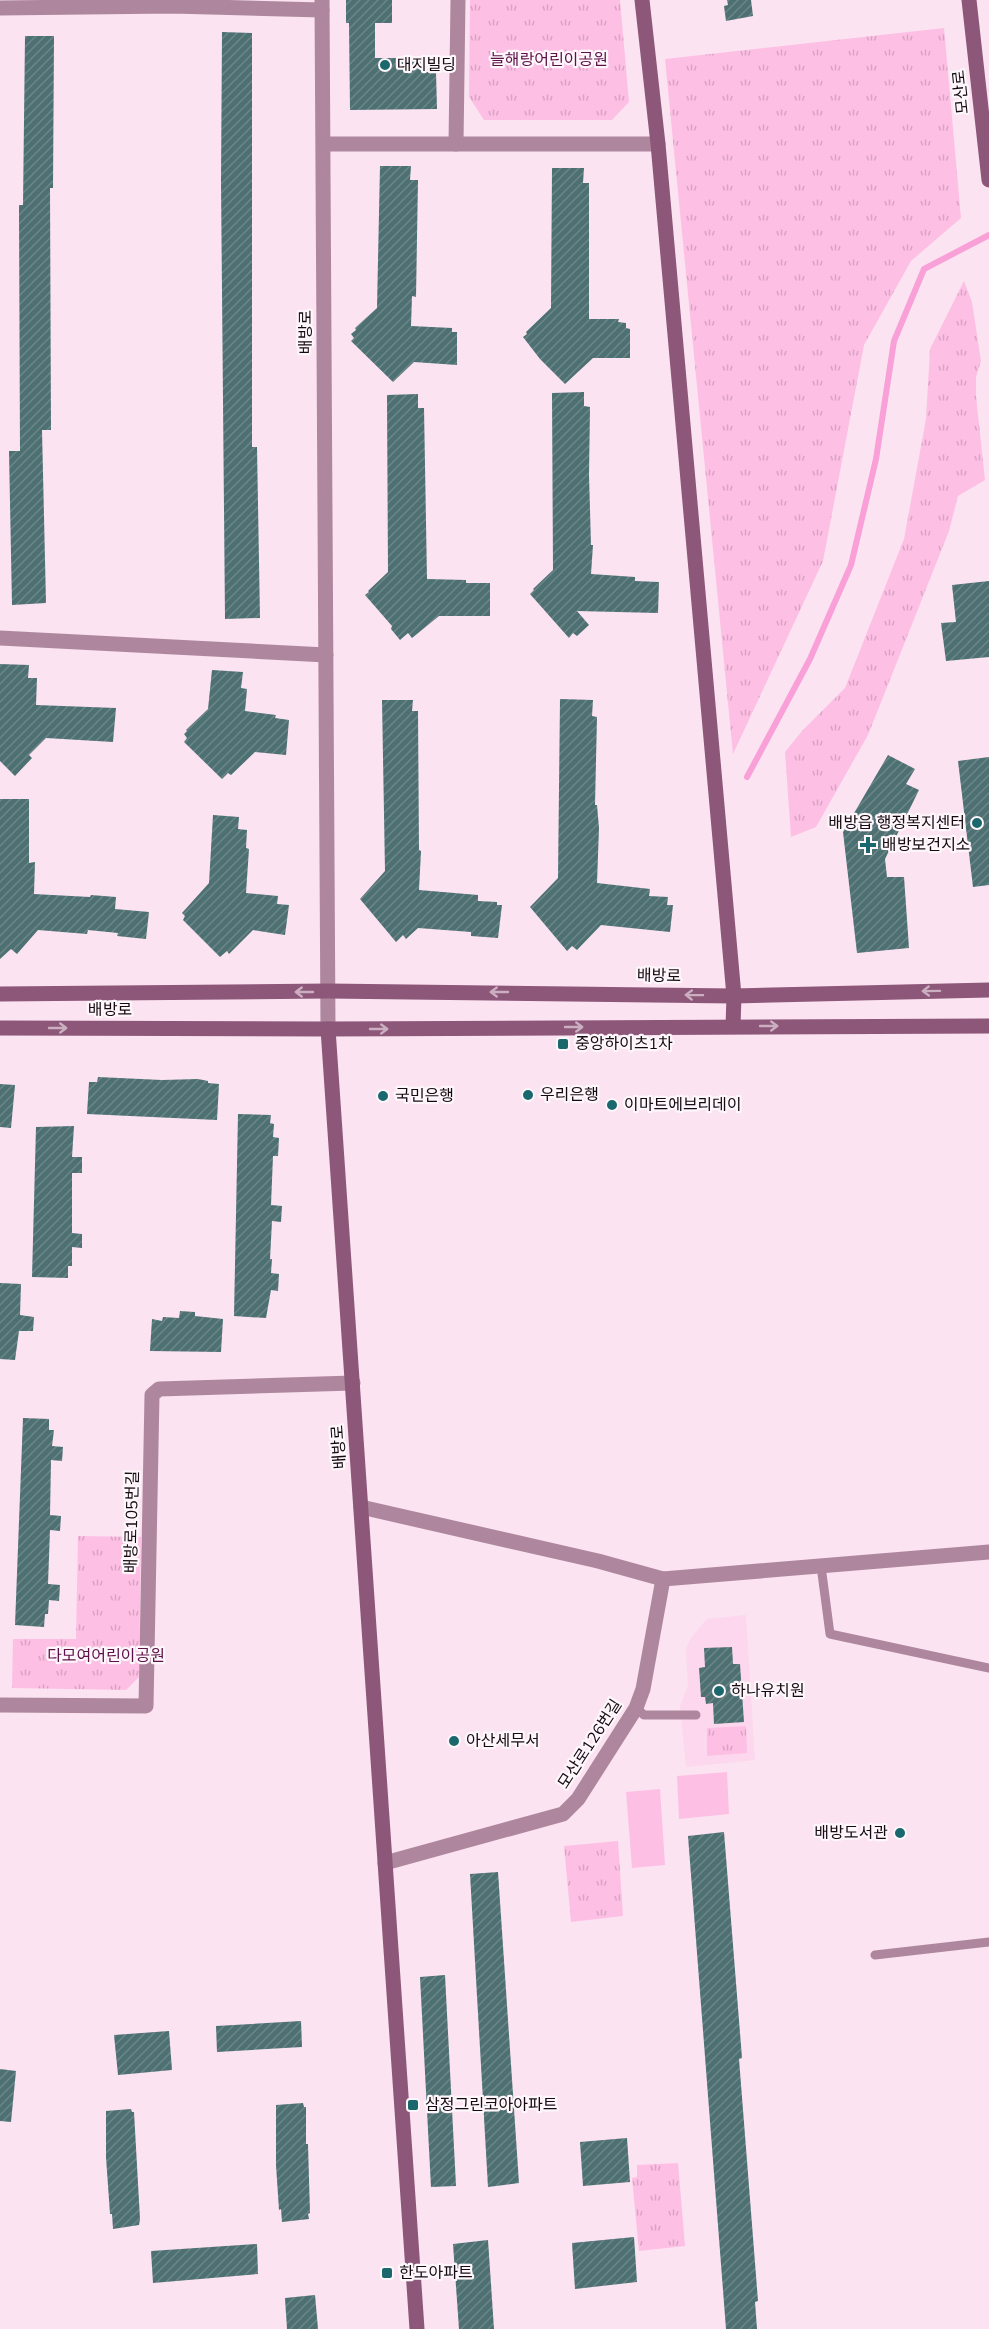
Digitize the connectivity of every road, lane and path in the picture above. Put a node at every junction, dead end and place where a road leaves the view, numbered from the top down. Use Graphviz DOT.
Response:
graph roads {
  1 [pos="458,0"];
  2 [pos="642,0"];
  3 [pos="969,0"];
  4 [pos="172,3"];
  5 [pos="322,5"];
  6 [pos="0,8"];
  7 [pos="324,144"];
  8 [pos="456,144"];
  9 [pos="658,144"];
  10 [pos="989,180"];
  11 [pos="0,638"];
  12 [pos="326,655"];
  13 [pos="989,990"];
  14 [pos="328,991"];
  15 [pos="0,994"];
  16 [pos="734,996"];
  17 [pos="733,1026"];
  18 [pos="989,1026"];
  19 [pos="0,1028"];
  20 [pos="328,1029"];
  21 [pos="353,1383"];
  22 [pos="361,1507"];
  23 [pos="989,1552"];
  24 [pos="821,1566"];
  25 [pos="663,1579"];
  26 [pos="989,1668"];
  27 [pos="0,1705"];
  28 [pos="636,1708"];
  29 [pos="696,1715"];
  30 [pos="385,1863"];
  31 [pos="989,1942"];
  32 [pos="875,1955"];
  33 [pos="417,2329"];
  1 -- 8 [label="street"];
  2 -- 9 [label="street"];
  3 -- 10 [label="street, 모산로"];
  4 -- 5 [label="street, 배방로"];
  4 -- 6 [label="street, 배방로"];
  5 -- 7 [label="street, 배방로"];
  7 -- 8 [label="street"];
  7 -- 12 [label="street, 배방로"];
  8 -- 9 [label="street"];
  9 -- 16 [label="street"];
  11 -- 12 [label="street"];
  12 -- 14 [label="street, 배방로"];
  13 -- 16 [label="street, 배방로, one-way"];
  14 -- 15 [label="street, 배방로, one-way"];
  16 -- 14 [label="street, 배방로, one-way"];
  14 -- 20 [label="street, 배방로"];
  16 -- 17 [label="street"];
  17 -- 18 [label="street, 배방로, one-way"];
  20 -- 17 [label="street, 배방로, one-way"];
  19 -- 20 [label="street, 배방로, one-way"];
  20 -- 21 [label="street, 배방로"];
  21 -- 22 [label="street, 배방로"];
  21 -- 27 [label="street, 배방로105번길"];
  22 -- 25 [label="street"];
  22 -- 30 [label="street, 배방로"];
  23 -- 24 [label="street"];
  24 -- 25 [label="street"];
  24 -- 26 [label="lane"];
  25 -- 28 [label="street, 모산로126번길"];
  28 -- 29 [label="lane"];
  28 -- 30 [label="street, 모산로126번길"];
  30 -- 33 [label="street, 배방로"];
  31 -- 32 [label="lane"];
}
